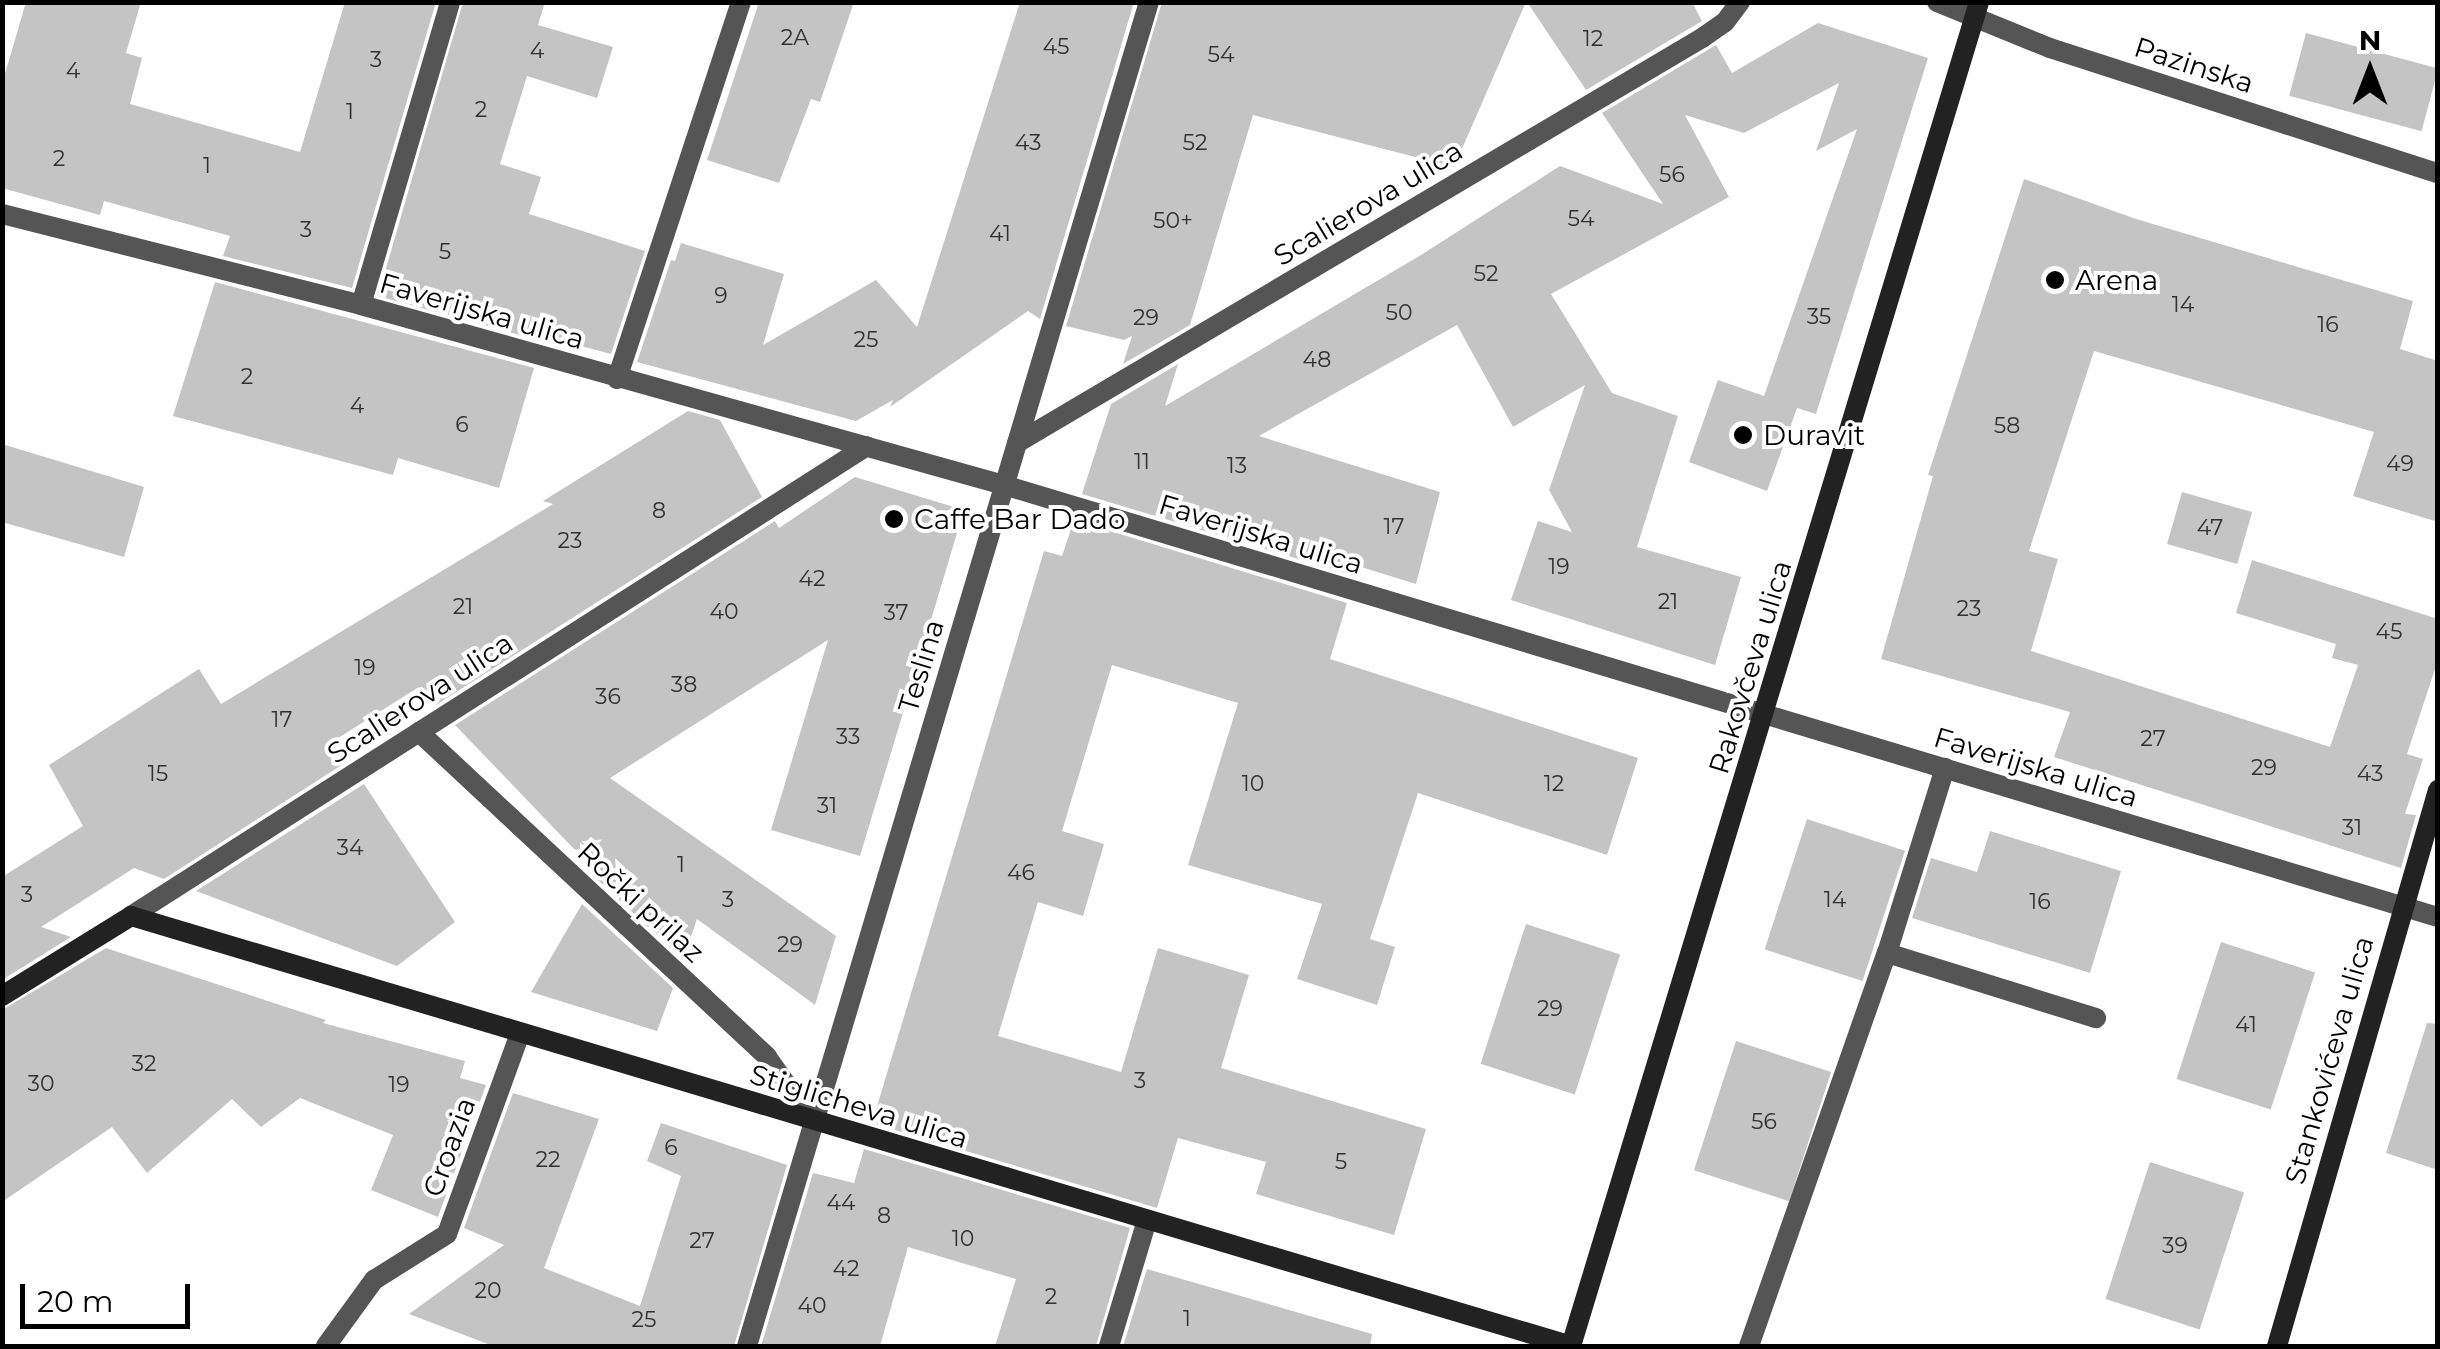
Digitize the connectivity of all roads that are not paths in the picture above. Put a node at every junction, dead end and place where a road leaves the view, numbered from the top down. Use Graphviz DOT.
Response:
graph roads {
  1 [pos="450,2"];
  2 [pos="741,2"];
  3 [pos="1149,2"];
  4 [pos="1740,2"];
  5 [pos="1936,2"];
  6 [pos="1977,9"];
  7 [pos="2438,173"];
  8 [pos="2,214"];
  9 [pos="360,305"];
  10 [pos="617,379"];
  11 [pos="1017,443"];
  12 [pos="867,446"];
  13 [pos="1004,485"];
  14 [pos="1765,714"];
  15 [pos="419,732"];
  16 [pos="1945,768"];
  17 [pos="2438,790"];
  18 [pos="2401,906"];
  19 [pos="131,916"];
  20 [pos="2438,917"];
  21 [pos="1887,953"];
  22 [pos="2,996"];
  23 [pos="2096,1018"];
  24 [pos="520,1033"];
  25 [pos="814,1122"];
  26 [pos="1147,1220"];
  27 [pos="326,1346"];
  28 [pos="747,1346"];
  29 [pos="1109,1346"];
  30 [pos="1572,1346"];
  31 [pos="1749,1346"];
  32 [pos="2277,1346"];
  1 -- 9 [label="street"];
  2 -- 10 [label="street"];
  3 -- 11 [label="street, Teslina"];
  4 -- 11 [label="street, Scalierova ulica"];
  5 -- 6 [label="street, Pazinska"];
  6 -- 7 [label="street, Pazinska"];
  6 -- 14 [label="main road, Rakovčeva ulica"];
  8 -- 9 [label="street, Faverijska ulica"];
  9 -- 10 [label="street, Faverijska ulica"];
  10 -- 12 [label="street, Faverijska ulica"];
  11 -- 13 [label="street, Teslina"];
  12 -- 13 [label="street, Faverijska ulica"];
  12 -- 15 [label="street, Scalierova ulica"];
  13 -- 14 [label="street, Faverijska ulica"];
  13 -- 25 [label="street, Teslina"];
  14 -- 16 [label="street, Faverijska ulica"];
  14 -- 30 [label="main road, Rakovčeva ulica"];
  15 -- 19 [label="street, Scalierova ulica"];
  15 -- 25 [label="street, Ročki prilaz"];
  16 -- 18 [label="street, Faverijska ulica"];
  16 -- 21 [label="street"];
  17 -- 18 [label="main road, Stankovićeva ulica"];
  18 -- 20 [label="street, Faverijska ulica"];
  18 -- 32 [label="main road, Stankovićeva ulica"];
  19 -- 22 [label="main road, Scalierova ulica"];
  19 -- 24 [label="main road, Stiglicheva ulica"];
  21 -- 23 [label="street"];
  21 -- 31 [label="street"];
  24 -- 25 [label="main road, Stiglicheva ulica"];
  24 -- 27 [label="street, Croazia"];
  25 -- 26 [label="main road, Stiglicheva ulica"];
  25 -- 28 [label="street, Teslina"];
  26 -- 29 [label="street"];
  26 -- 30 [label="main road, Stiglicheva ulica"];
}
